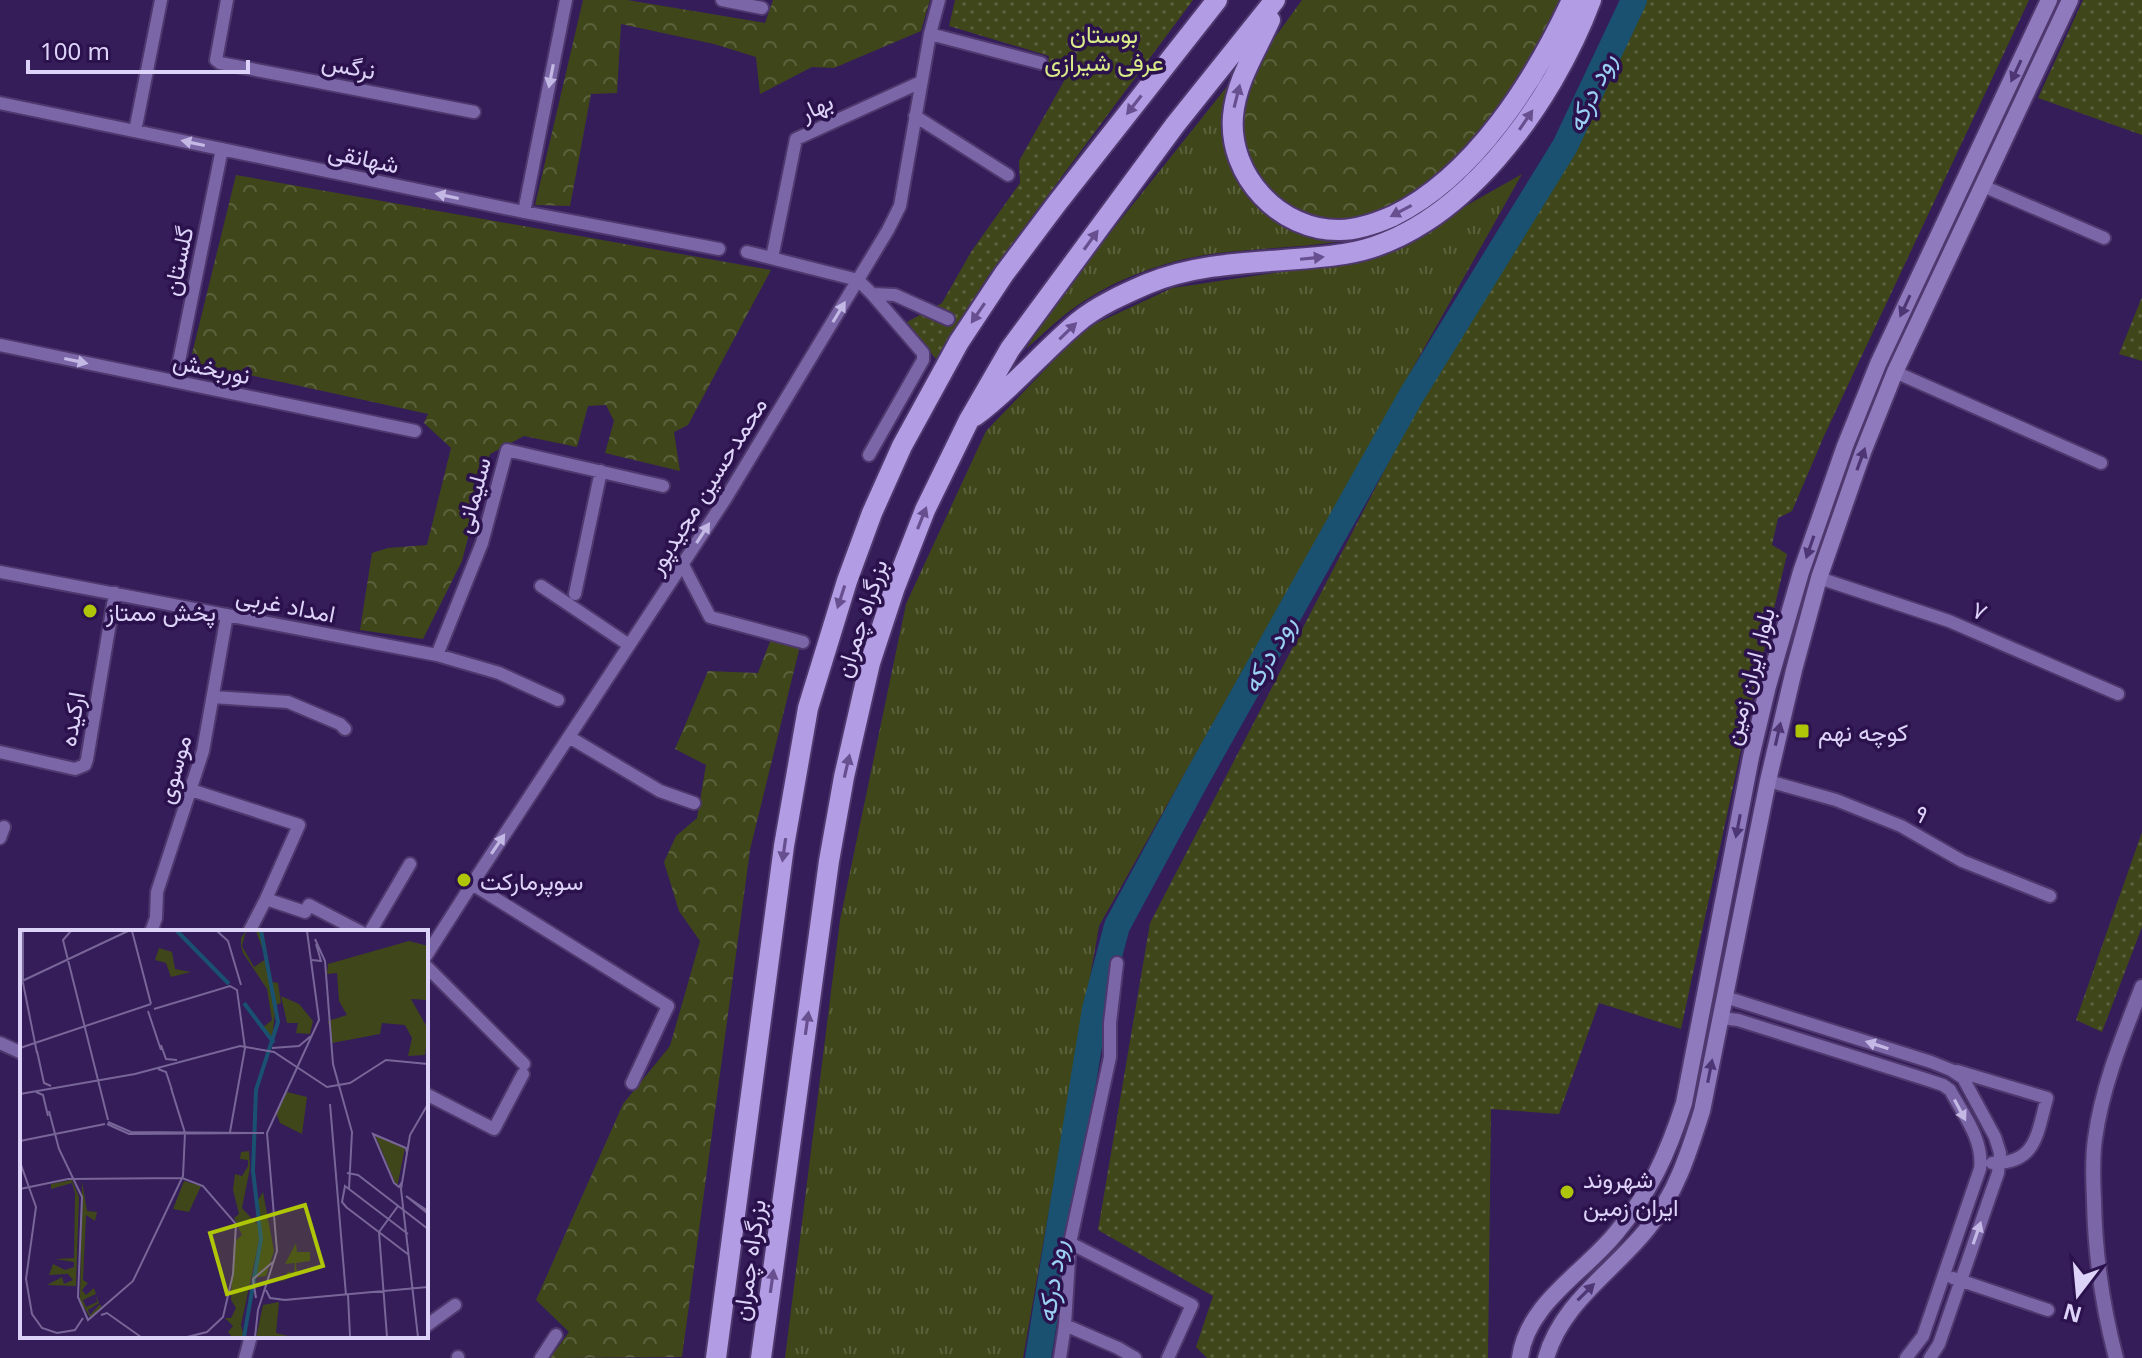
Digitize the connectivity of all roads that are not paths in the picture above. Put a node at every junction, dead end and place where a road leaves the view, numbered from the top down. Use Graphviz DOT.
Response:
graph roads {
  1 [pos="161,0"];
  2 [pos="227,0"];
  3 [pos="566,0"];
  4 [pos="722,0"];
  5 [pos="939,0"];
  6 [pos="1217,0"];
  7 [pos="1277,0"];
  8 [pos="1572,0"];
  9 [pos="1591,0"];
  10 [pos="2049,0"];
  11 [pos="2070,0"];
  12 [pos="762,8"];
  13 [pos="930,34"];
  14 [pos="1041,63"];
  15 [pos="921,82"];
  16 [pos="0,103"];
  17 [pos="474,112"];
  18 [pos="915,116"];
  19 [pos="135,131"];
  20 [pos="222,149"];
  21 [pos="1008,175"];
  22 [pos="1983,186"];
  23 [pos="524,212"];
  24 [pos="2104,238"];
  25 [pos="719,249"];
  26 [pos="747,252"];
  27 [pos="772,258"];
  28 [pos="858,280"];
  29 [pos="872,294"];
  30 [pos="948,319"];
  31 [pos="0,345"];
  32 [pos="1895,372"];
  33 [pos="175,381"];
  34 [pos="969,420"];
  35 [pos="415,431"];
  36 [pos="869,455"];
  37 [pos="2101,463"];
  38 [pos="601,471"];
  39 [pos="663,486"];
  40 [pos="683,565"];
  41 [pos="0,572"];
  42 [pos="1819,578"];
  43 [pos="541,586"];
  44 [pos="115,593"];
  45 [pos="575,594"];
  46 [pos="227,615"];
  47 [pos="803,642"];
  48 [pos="629,645"];
  49 [pos="437,655"];
  50 [pos="2118,694"];
  51 [pos="213,697"];
  52 [pos="558,700"];
  53 [pos="345,729"];
  54 [pos="569,737"];
  55 [pos="0,752"];
  56 [pos="1748,776"];
  57 [pos="1768,781"];
  58 [pos="191,790"];
  59 [pos="694,803"];
  60 [pos="410,864"];
  61 [pos="472,884"];
  62 [pos="2050,896"];
  63 [pos="266,899"];
  64 [pos="152,930"];
  65 [pos="250,930"];
  66 [pos="357,930"];
  67 [pos="371,930"];
  68 [pos="428,953"];
  69 [pos="1117,963"];
  70 [pos="428,968"];
  71 [pos="2142,987"];
  72 [pos="1725,997"];
  73 [pos="1729,1019"];
  74 [pos="0,1043"];
  75 [pos="20,1052"];
  76 [pos="1951,1070"];
  77 [pos="632,1083"];
  78 [pos="428,1095"];
  79 [pos="1981,1163"];
  80 [pos="1999,1163"];
  81 [pos="1070,1243"];
  82 [pos="1944,1275"];
  83 [pos="1961,1281"];
  84 [pos="455,1305"];
  85 [pos="2048,1310"];
  86 [pos="428,1325"];
  87 [pos="1065,1325"];
  88 [pos="556,1335"];
  89 [pos="250,1338"];
  90 [pos="1910,1354"];
  91 [pos="1175,1356"];
  92 [pos="1932,1357"];
  93 [pos="245,1358"];
  94 [pos="541,1358"];
  95 [pos="716,1358"];
  96 [pos="761,1358"];
  97 [pos="1060,1358"];
  98 [pos="1135,1358"];
  99 [pos="1520,1358"];
  100 [pos="1546,1358"];
  101 [pos="2116,1358"];
  1 -- 19 [label="street"];
  2 -- 17 [label="street, نرگس"];
  3 -- 23 [label="street, one-way"];
  4 -- 12 [label="street"];
  5 -- 13 [label="street, محمدحسین مجیدپور"];
  6 -- 95 [label="highway, بزرگراه چمران, one-way"];
  8 -- 7 [label="highway, one-way"];
  34 -- 7 [label="highway, بزرگراه چمران, one-way"];
  34 -- 9 [label="highway, one-way"];
  10 -- 56 [label="main road, بلوار ایران زمین, one-way"];
  11 -- 22 [label="main road, بلوار ایران زمین"];
  13 -- 14 [label="street"];
  13 -- 15 [label="street, محمدحسین مجیدپور"];
  15 -- 18 [label="street, محمدحسین مجیدپور"];
  15 -- 27 [label="street, بهار"];
  16 -- 19 [label="street, شهانقی"];
  18 -- 21 [label="street"];
  18 -- 28 [label="street, محمدحسین مجیدپور"];
  20 -- 19 [label="street, شهانقی, one-way"];
  23 -- 20 [label="street, شهانقی, one-way"];
  20 -- 33 [label="street, گلستان"];
  22 -- 24 [label="street"];
  22 -- 32 [label="main road, بلوار ایران زمین"];
  23 -- 25 [label="street, شهانقی"];
  26 -- 27 [label="street"];
  27 -- 28 [label="street"];
  28 -- 29 [label="street"];
  40 -- 28 [label="street, محمدحسین مجیدپور, one-way"];
  29 -- 30 [label="street"];
  29 -- 36 [label="street"];
  31 -- 33 [label="street, نوربخش, one-way"];
  32 -- 37 [label="street"];
  42 -- 32 [label="main road, بلوار ایران زمین, one-way"];
  33 -- 35 [label="street, نوربخش"];
  96 -- 34 [label="highway, بزرگراه چمران, one-way"];
  38 -- 39 [label="street, سلیمانی"];
  38 -- 45 [label="street"];
  38 -- 49 [label="street, سلیمانی"];
  40 -- 47 [label="street"];
  40 -- 48 [label="street, محمدحسین مجیدپور"];
  41 -- 44 [label="street, امداد غربی"];
  42 -- 50 [label="street, ۷"];
  57 -- 42 [label="main road, بلوار ایران زمین, one-way"];
  43 -- 48 [label="street"];
  44 -- 46 [label="street, امداد غربی"];
  44 -- 55 [label="street, ارکیده"];
  46 -- 49 [label="street, امداد غربی"];
  46 -- 51 [label="street, موسوی"];
  48 -- 54 [label="street, محمدحسین مجیدپور"];
  49 -- 52 [label="street, امداد غربی"];
  51 -- 53 [label="street"];
  51 -- 58 [label="street, موسوی"];
  54 -- 59 [label="street"];
  61 -- 54 [label="street, محمدحسین مجیدپور, one-way"];
  56 -- 57 [label="main road"];
  56 -- 99 [label="main road, بلوار ایران زمین, one-way"];
  57 -- 62 [label="street, ۹"];
  57 -- 72 [label="main road, بلوار ایران زمین"];
  58 -- 63 [label="street"];
  58 -- 64 [label="street, موسوی"];
  60 -- 67 [label="street"];
  61 -- 68 [label="street, محمدحسین مجیدپور"];
  61 -- 77 [label="street"];
  63 -- 65 [label="street"];
  63 -- 66 [label="street"];
  69 -- 81 [label="street"];
  70 -- 78 [label="street"];
  71 -- 101 [label="street"];
  72 -- 73 [label="main road, بلوار ایران زمین"];
  76 -- 72 [label="street, one-way"];
  73 -- 79 [label="street, one-way"];
  100 -- 73 [label="main road, بلوار ایران زمین, one-way"];
  74 -- 75 [label="street"];
  76 -- 80 [label="street"];
  76 -- 80 [label="street"];
  79 -- 80 [label="street"];
  79 -- 82 [label="street"];
  83 -- 80 [label="street, one-way"];
  81 -- 87 [label="street"];
  81 -- 91 [label="street"];
  82 -- 83 [label="street"];
  82 -- 90 [label="street"];
  83 -- 85 [label="street"];
  83 -- 92 [label="street"];
  84 -- 86 [label="street"];
  87 -- 97 [label="street"];
  87 -- 98 [label="street"];
  88 -- 94 [label="street"];
  89 -- 93 [label="street"];
  90 -- 92 [label="street"];
}
